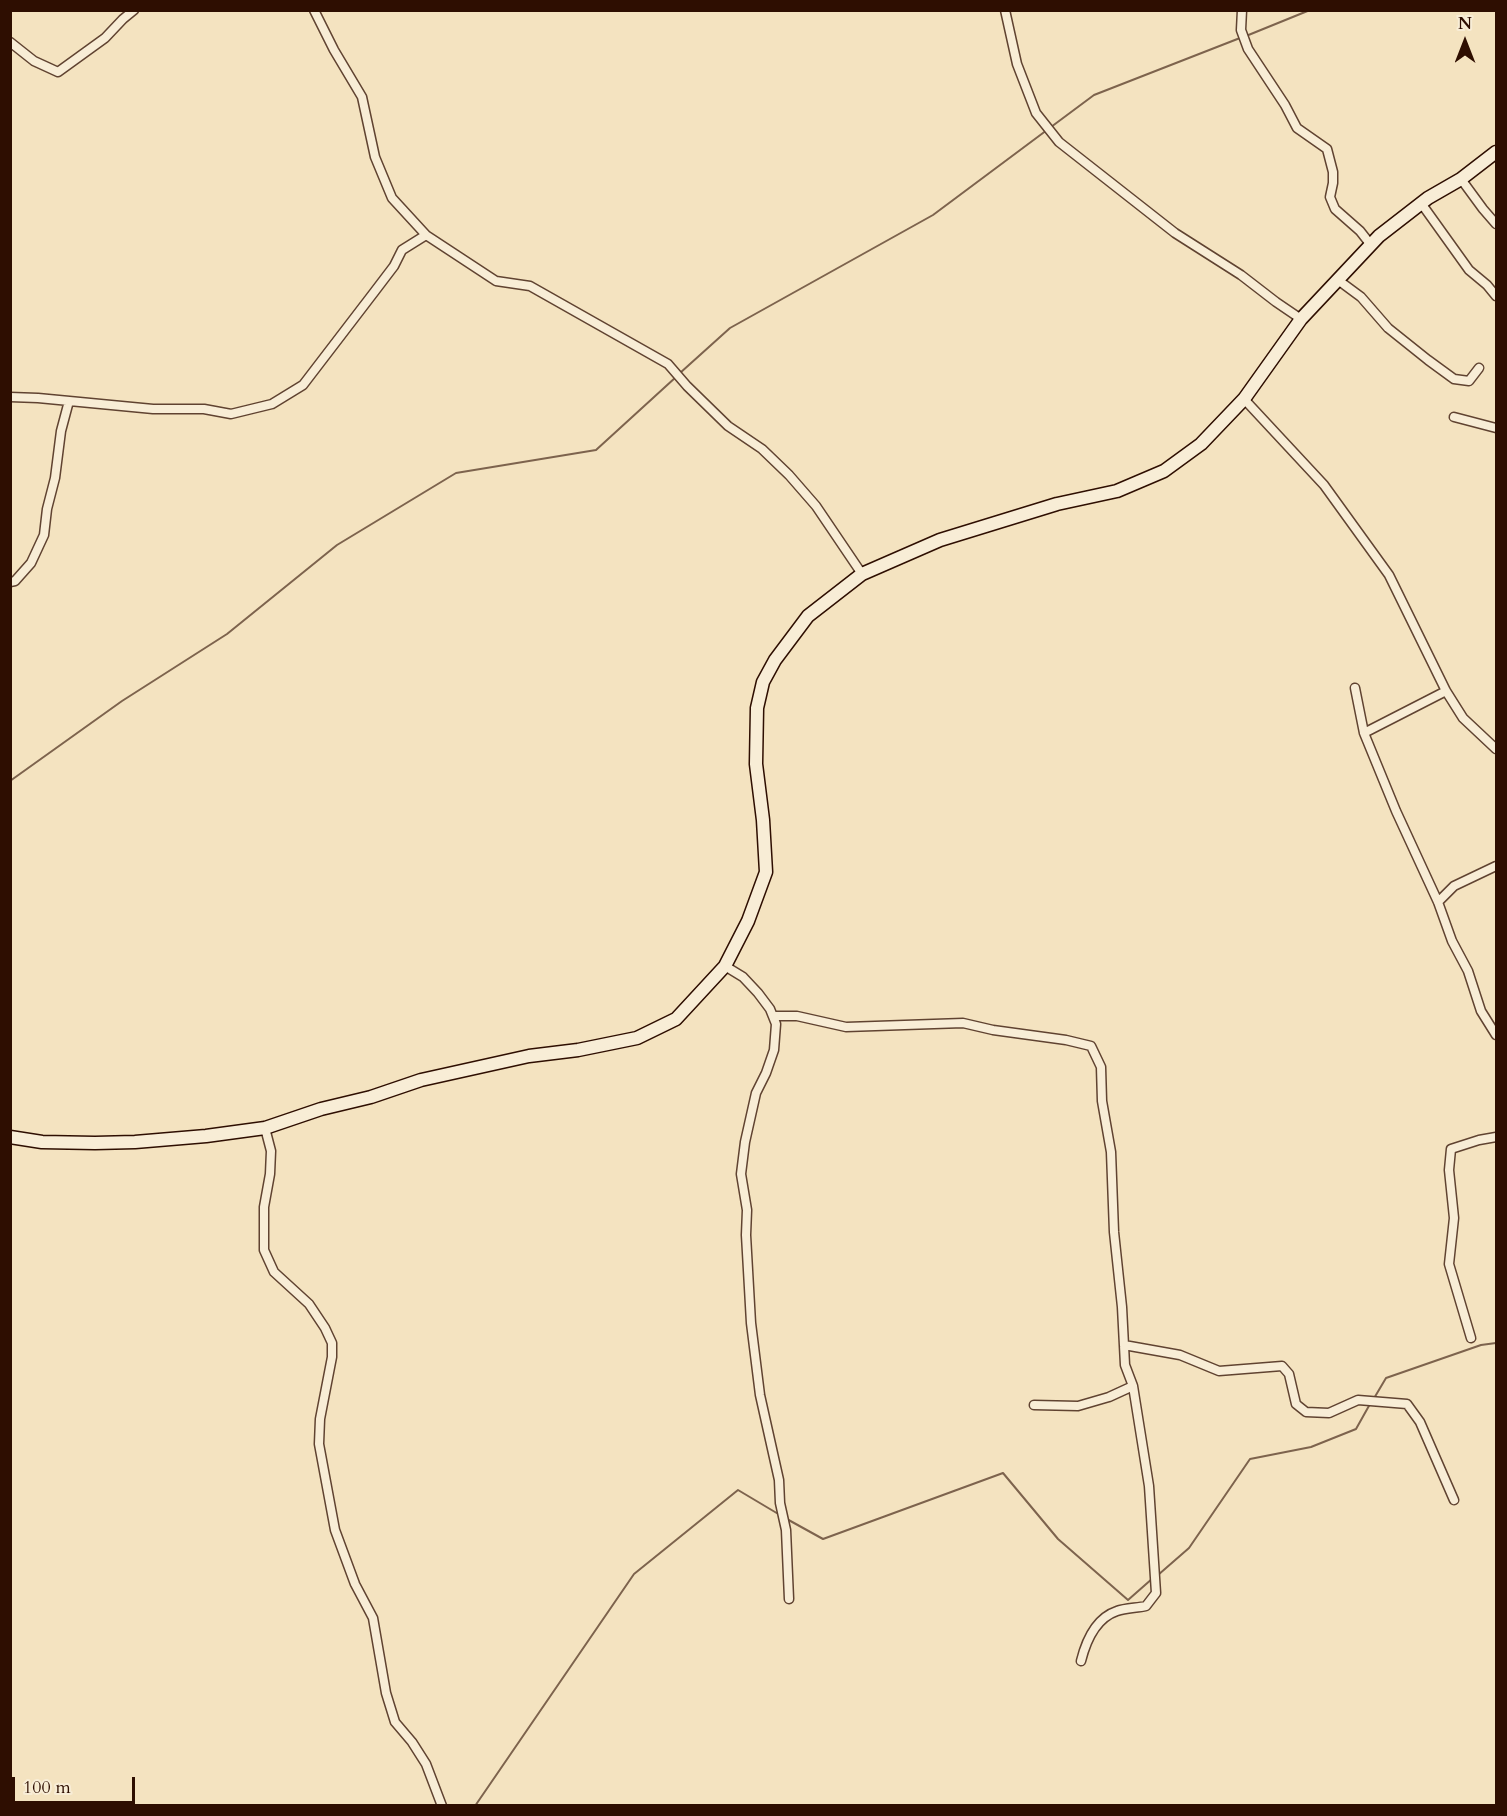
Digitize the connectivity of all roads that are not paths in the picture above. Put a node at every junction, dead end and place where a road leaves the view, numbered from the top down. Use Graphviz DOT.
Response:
graph roads {
  1 [pos="134,10"];
  2 [pos="314,10"];
  3 [pos="1005,10"];
  4 [pos="1242,10"];
  5 [pos="10,42"];
  6 [pos="1497,152"];
  7 [pos="1461,178"];
  8 [pos="1421,203"];
  9 [pos="1497,224"];
  10 [pos="426,235"];
  11 [pos="1371,245"];
  12 [pos="1338,280"];
  13 [pos="1497,296"];
  14 [pos="1301,319"];
  15 [pos="1479,368"];
  16 [pos="10,397"];
  17 [pos="1244,399"];
  18 [pos="69,401"];
  19 [pos="1454,417"];
  20 [pos="1497,428"];
  21 [pos="862,574"];
  22 [pos="10,582"];
  23 [pos="1355,688"];
  24 [pos="1446,692"];
  25 [pos="1364,733"];
  26 [pos="1497,749"];
  27 [pos="1497,866"];
  28 [pos="1438,902"];
  29 [pos="725,966"];
  30 [pos="773,1016"];
  31 [pos="1497,1035"];
  32 [pos="265,1128"];
  33 [pos="10,1137"];
  34 [pos="1497,1137"];
  35 [pos="1471,1338"];
  36 [pos="1124,1345"];
  37 [pos="1133,1386"];
  38 [pos="1034,1405"];
  39 [pos="1454,1500"];
  40 [pos="789,1599"];
  41 [pos="1081,1661"];
  42 [pos="442,1806"];
  1 -- 5 [label="street"];
  2 -- 10 [label="street"];
  3 -- 14 [label="street"];
  4 -- 11 [label="street"];
  6 -- 7 [label="street"];
  7 -- 8 [label="street"];
  7 -- 9 [label="street"];
  8 -- 11 [label="street"];
  8 -- 13 [label="street"];
  10 -- 18 [label="street"];
  10 -- 21 [label="street"];
  11 -- 12 [label="street"];
  12 -- 14 [label="street"];
  12 -- 15 [label="street"];
  14 -- 17 [label="street"];
  16 -- 18 [label="street"];
  17 -- 21 [label="street"];
  17 -- 24 [label="street"];
  18 -- 22 [label="street"];
  19 -- 20 [label="street"];
  21 -- 29 [label="street"];
  23 -- 25 [label="street"];
  24 -- 25 [label="street"];
  24 -- 26 [label="street"];
  25 -- 28 [label="street"];
  27 -- 28 [label="street"];
  28 -- 31 [label="street"];
  29 -- 30 [label="street"];
  29 -- 32 [label="street"];
  30 -- 36 [label="street"];
  30 -- 40 [label="street"];
  32 -- 33 [label="street"];
  32 -- 42 [label="street"];
  34 -- 35 [label="street"];
  36 -- 37 [label="street"];
  36 -- 39 [label="street"];
  37 -- 38 [label="street"];
  37 -- 41 [label="street"];
}
